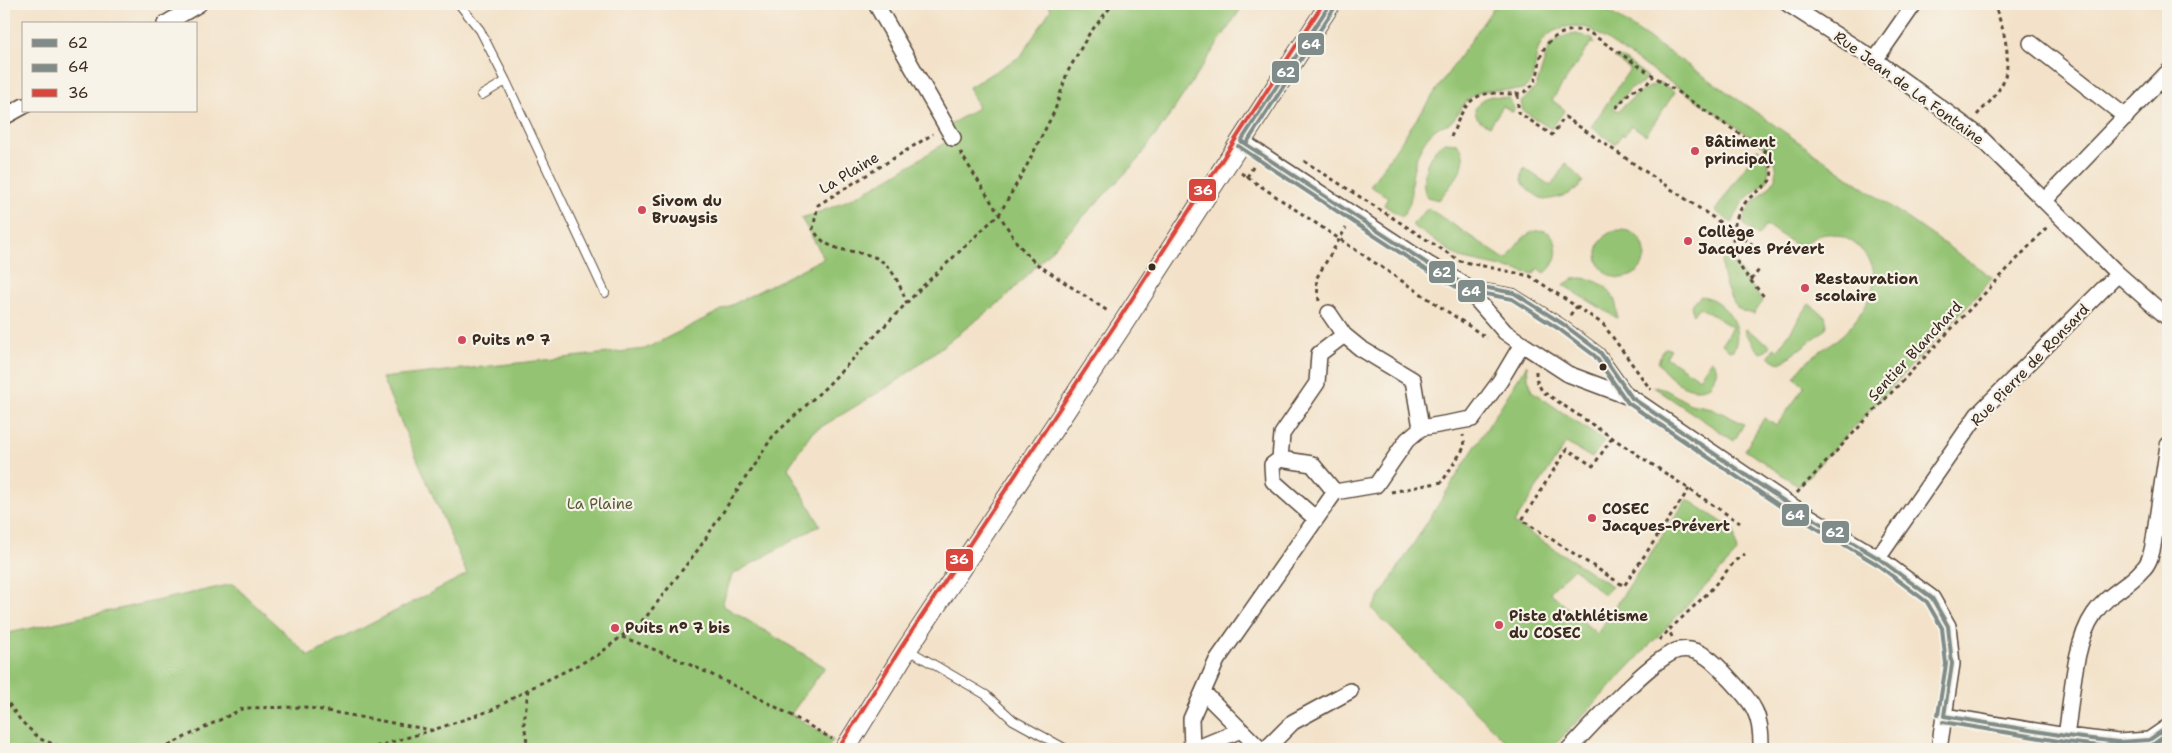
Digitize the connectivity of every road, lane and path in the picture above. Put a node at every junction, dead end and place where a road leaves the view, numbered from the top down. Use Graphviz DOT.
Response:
graph roads {
  1 [pos="199,4"];
  2 [pos="459,4"];
  3 [pos="876,4"];
  4 [pos="1113,4"];
  5 [pos="1330,4"];
  6 [pos="1788,4"];
  7 [pos="1914,4"];
  8 [pos="1994,4"];
  9 [pos="168,22"];
  10 [pos="2031,44"];
  11 [pos="1875,60"];
  12 [pos="2168,72"];
  13 [pos="1654,75"];
  14 [pos="506,81"];
  15 [pos="482,95"];
  16 [pos="1518,95"];
  17 [pos="22,107"];
  18 [pos="1616,108"];
  19 [pos="4,117"];
  20 [pos="2126,118"];
  21 [pos="1966,127"];
  22 [pos="950,132"];
  23 [pos="1451,137"];
  24 [pos="1241,141"];
  25 [pos="1228,162"];
  26 [pos="2045,200"];
  27 [pos="1000,213"];
  28 [pos="2059,214"];
  29 [pos="1354,215"];
  30 [pos="1733,232"];
  31 [pos="1339,239"];
  32 [pos="1752,244"];
  33 [pos="1759,270"];
  34 [pos="2118,274"];
  35 [pos="1751,280"];
  36 [pos="1462,283"];
  37 [pos="605,293"];
  38 [pos="1765,298"];
  39 [pos="907,304"];
  40 [pos="1329,314"];
  41 [pos="2168,318"];
  42 [pos="1124,322"];
  43 [pos="1344,335"];
  44 [pos="1518,350"];
  45 [pos="1542,357"];
  46 [pos="1632,398"];
  47 [pos="1460,422"];
  48 [pos="1422,428"];
  49 [pos="1612,438"];
  50 [pos="2168,445"];
  51 [pos="1280,460"];
  52 [pos="1689,489"];
  53 [pos="1335,492"];
  54 [pos="1388,493"];
  55 [pos="1787,503"];
  56 [pos="1316,519"];
  57 [pos="1740,523"];
  58 [pos="1745,554"];
  59 [pos="1878,558"];
  60 [pos="621,636"];
  61 [pos="907,649"];
  62 [pos="1679,650"];
  63 [pos="529,689"];
  64 [pos="1203,692"];
  65 [pos="1350,692"];
  66 [pos="4,697"];
  67 [pos="1944,716"];
  68 [pos="2168,727"];
  69 [pos="433,730"];
  70 [pos="1242,730"];
  71 [pos="2066,736"];
  72 [pos="845,748"];
  73 [pos="67,749"];
  74 [pos="161,749"];
  75 [pos="368,749"];
  76 [pos="528,749"];
  77 [pos="1066,749"];
  78 [pos="1194,749"];
  79 [pos="1260,749"];
  80 [pos="1266,749"];
  81 [pos="1569,749"];
  82 [pos="1761,749"];
  83 [pos="1940,749"];
  1 -- 9 [label="street"];
  2 -- 14 [label="lane"];
  3 -- 22 [label="street"];
  4 -- 27 [label="path"];
  5 -- 24 [label="street"];
  6 -- 11 [label="street, Rue Jean de La Fontaine"];
  7 -- 11 [label="street"];
  8 -- 21 [label="path"];
  10 -- 20 [label="street"];
  11 -- 21 [label="street, Rue Jean de La Fontaine"];
  12 -- 20 [label="street"];
  13 -- 16 [label="path"];
  13 -- 18 [label="path"];
  13 -- 30 [label="path"];
  14 -- 15 [label="lane"];
  14 -- 37 [label="lane"];
  16 -- 23 [label="path"];
  16 -- 30 [label="path"];
  17 -- 19 [label="street"];
  20 -- 26 [label="street"];
  21 -- 26 [label="street, Rue Jean de La Fontaine"];
  22 -- 27 [label="path"];
  22 -- 39 [label="path, La Plaine"];
  24 -- 25 [label="street"];
  24 -- 29 [label="street"];
  25 -- 31 [label="path"];
  25 -- 42 [label="street"];
  26 -- 28 [label="street, Rue Jean de La Fontaine"];
  27 -- 39 [label="path"];
  27 -- 42 [label="path"];
  28 -- 34 [label="street, Rue Jean de La Fontaine"];
  28 -- 55 [label="path, Sentier Blanchard"];
  29 -- 31 [label="path"];
  29 -- 36 [label="street"];
  30 -- 32 [label="path"];
  30 -- 35 [label="path"];
  31 -- 40 [label="path"];
  31 -- 44 [label="path"];
  33 -- 35 [label="path"];
  34 -- 41 [label="street, Rue Jean de La Fontaine"];
  34 -- 59 [label="street, Rue Pierre de Ronsard"];
  35 -- 38 [label="path"];
  36 -- 44 [label="street"];
  36 -- 46 [label="lane"];
  39 -- 60 [label="path"];
  40 -- 43 [label="street"];
  42 -- 61 [label="street"];
  43 -- 48 [label="street"];
  43 -- 51 [label="street"];
  44 -- 45 [label="street"];
  44 -- 47 [label="street"];
  45 -- 46 [label="street"];
  45 -- 49 [label="path"];
  46 -- 55 [label="street"];
  47 -- 48 [label="street"];
  47 -- 54 [label="path"];
  48 -- 53 [label="street"];
  49 -- 52 [label="path"];
  49 -- 52 [label="path"];
  50 -- 71 [label="street"];
  51 -- 53 [label="street"];
  51 -- 56 [label="street"];
  52 -- 57 [label="path"];
  53 -- 56 [label="street"];
  55 -- 59 [label="street"];
  56 -- 64 [label="street"];
  58 -- 62 [label="path"];
  59 -- 67 [label="street"];
  60 -- 63 [label="path"];
  60 -- 72 [label="path"];
  61 -- 72 [label="street"];
  61 -- 77 [label="lane"];
  62 -- 81 [label="street"];
  62 -- 82 [label="street"];
  63 -- 69 [label="path"];
  63 -- 76 [label="path"];
  64 -- 70 [label="street"];
  64 -- 78 [label="street"];
  65 -- 80 [label="street"];
  66 -- 73 [label="path"];
  67 -- 71 [label="street"];
  67 -- 83 [label="street"];
  68 -- 71 [label="street"];
  69 -- 74 [label="path"];
  69 -- 75 [label="path"];
  70 -- 78 [label="street"];
  70 -- 79 [label="street"];
}
